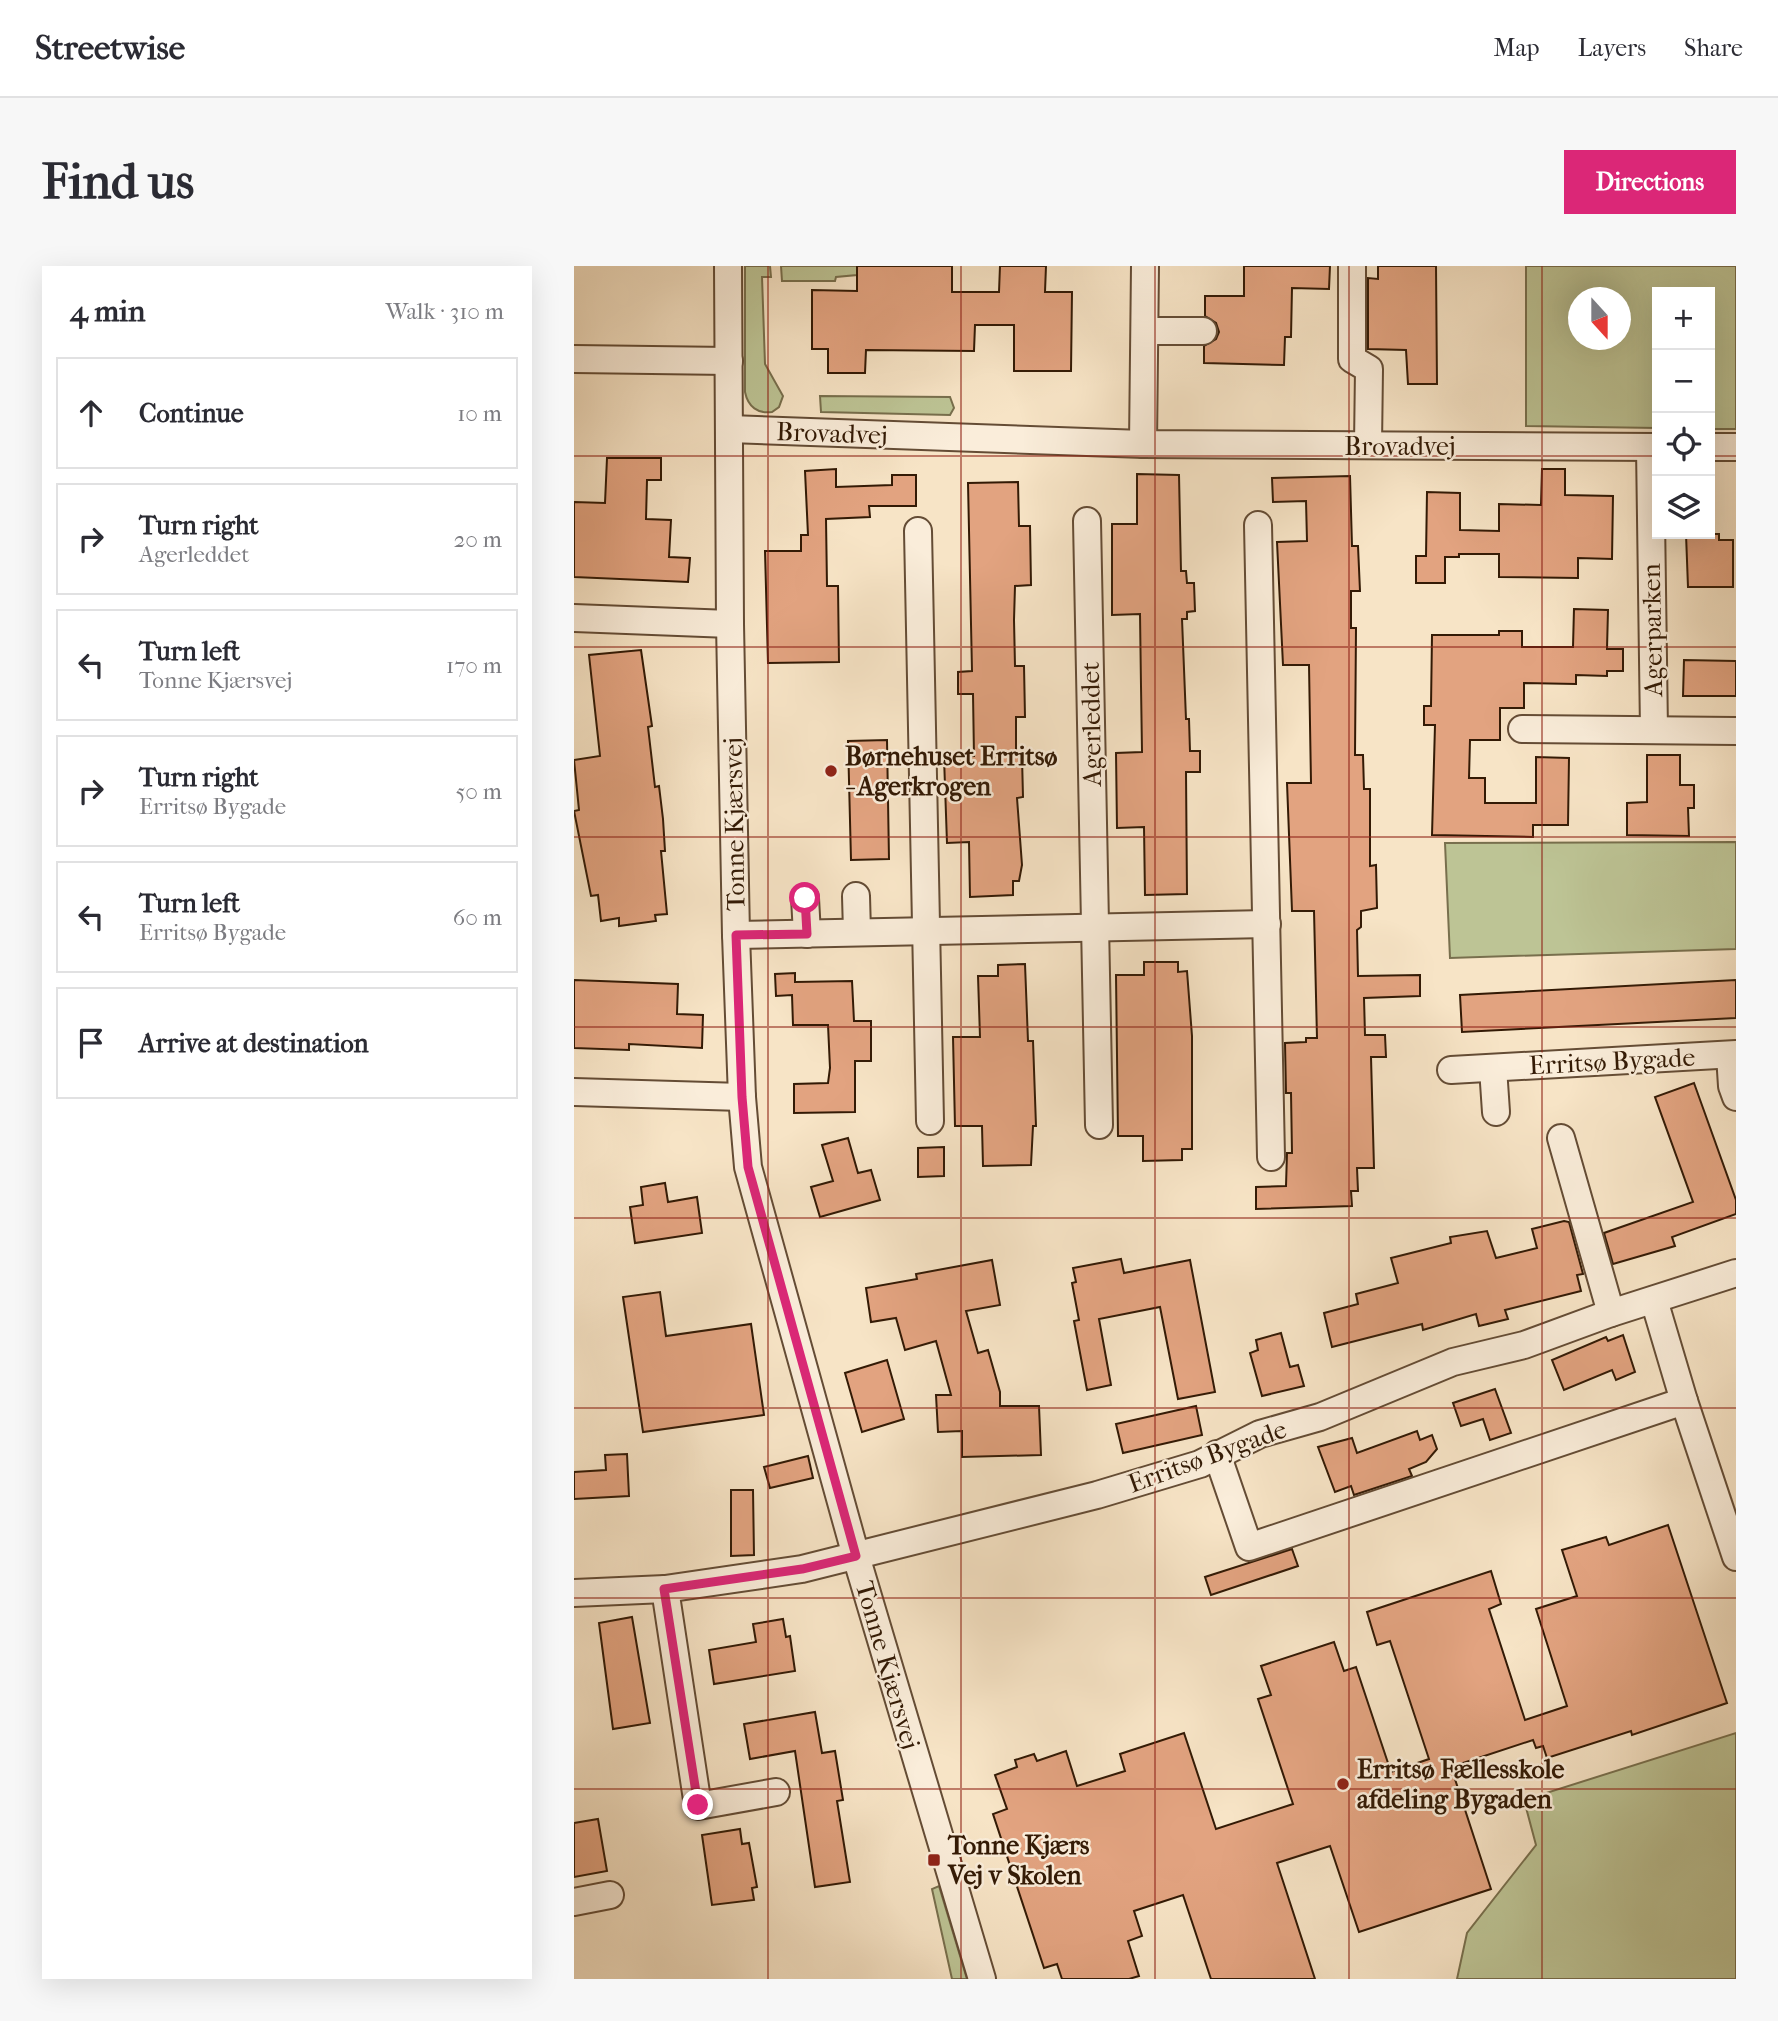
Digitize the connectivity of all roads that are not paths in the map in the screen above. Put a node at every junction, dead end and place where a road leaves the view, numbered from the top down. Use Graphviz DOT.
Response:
graph roads {
  1 [pos="728,266"];
  2 [pos="1145,266"];
  3 [pos="1352,266"];
  4 [pos="1145,331"];
  5 [pos="1203,331"];
  6 [pos="574,359"];
  7 [pos="729,361"];
  8 [pos="730,429"];
  9 [pos="1143,444"];
  10 [pos="1368,445"];
  11 [pos="1652,447"];
  12 [pos="1715,447"];
  13 [pos="1736,447"];
  14 [pos="1654,476"];
  15 [pos="1087,522"];
  16 [pos="1258,525"];
  17 [pos="918,531"];
  18 [pos="574,618"];
  19 [pos="730,624"];
  20 [pos="1522,729"];
  21 [pos="1654,730"];
  22 [pos="1736,731"];
  23 [pos="856,896"];
  24 [pos="805,898"];
  25 [pos="1266,924"];
  26 [pos="1095,927"];
  27 [pos="926,931"];
  28 [pos="858,932"];
  29 [pos="807,934"];
  30 [pos="736,935"];
  31 [pos="1733,1055"];
  32 [pos="1493,1068"];
  33 [pos="1451,1070"];
  34 [pos="574,1092"];
  35 [pos="742,1097"];
  36 [pos="1736,1097"];
  37 [pos="1496,1112"];
  38 [pos="930,1121"];
  39 [pos="1099,1125"];
  40 [pos="1561,1138"];
  41 [pos="1271,1157"];
  42 [pos="1736,1273"];
  43 [pos="1654,1300"];
  44 [pos="1611,1313"];
  45 [pos="1684,1401"];
  46 [pos="1217,1454"];
  47 [pos="856,1556"];
  48 [pos="1736,1557"];
  49 [pos="664,1589"];
  50 [pos="574,1593"];
  51 [pos="776,1792"];
  52 [pos="610,1895"];
  53 [pos="574,1902"];
  54 [pos="982,1979"];
  1 -- 7 [label="street, Tonne Kjærsvej"];
  2 -- 4 [label="street"];
  3 -- 10 [label="street"];
  4 -- 5 [label="street"];
  4 -- 9 [label="street"];
  6 -- 7 [label="street"];
  7 -- 8 [label="street, Tonne Kjærsvej"];
  8 -- 9 [label="street, Brovadvej"];
  8 -- 19 [label="street, Tonne Kjærsvej"];
  9 -- 10 [label="street, Brovadvej"];
  10 -- 11 [label="street, Brovadvej"];
  12 -- 13 [label="street"];
  14 -- 21 [label="street, Agerparken"];
  15 -- 26 [label="street, Agerleddet"];
  16 -- 25 [label="street"];
  17 -- 27 [label="street"];
  18 -- 19 [label="street"];
  19 -- 30 [label="street, Tonne Kjærsvej"];
  20 -- 21 [label="street, Agerparken"];
  21 -- 22 [label="street, Agerparken"];
  23 -- 28 [label="street"];
  24 -- 29 [label="street"];
  25 -- 26 [label="street"];
  25 -- 41 [label="street"];
  26 -- 27 [label="street"];
  26 -- 39 [label="street, Agerleddet"];
  27 -- 28 [label="street"];
  27 -- 38 [label="street"];
  28 -- 29 [label="street"];
  29 -- 30 [label="street"];
  30 -- 35 [label="street, Tonne Kjærsvej"];
  31 -- 32 [label="street, Erritsø Bygade"];
  31 -- 36 [label="street, Erritsø Bygade"];
  32 -- 33 [label="street, Erritsø Bygade"];
  32 -- 37 [label="street"];
  34 -- 35 [label="street"];
  35 -- 47 [label="street, Tonne Kjærsvej"];
  40 -- 44 [label="street"];
  42 -- 43 [label="street, Erritsø Bygade"];
  43 -- 44 [label="street, Erritsø Bygade"];
  43 -- 45 [label="street"];
  44 -- 46 [label="street, Erritsø Bygade"];
  45 -- 46 [label="street"];
  45 -- 48 [label="street"];
  46 -- 47 [label="street, Erritsø Bygade"];
  47 -- 49 [label="street, Erritsø Bygade"];
  47 -- 54 [label="street, Tonne Kjærsvej"];
  49 -- 50 [label="street, Erritsø Bygade"];
  49 -- 51 [label="street"];
  52 -- 53 [label="street"];
}
